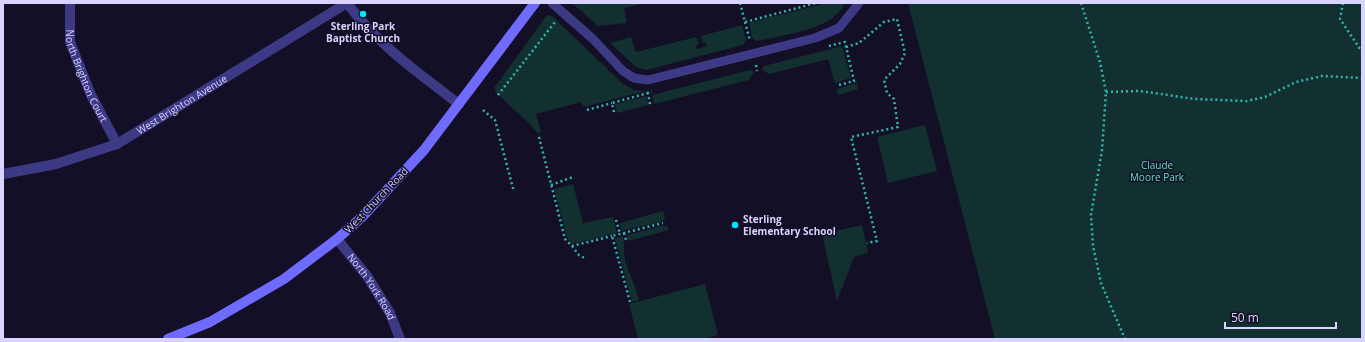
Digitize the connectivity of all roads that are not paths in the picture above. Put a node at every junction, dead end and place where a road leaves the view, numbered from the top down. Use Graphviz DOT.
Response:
graph roads {
  1 [pos="70,3"];
  2 [pos="347,3"];
  3 [pos="535,3"];
  4 [pos="552,3"];
  5 [pos="859,3"];
  6 [pos="459,104"];
  7 [pos="118,144"];
  8 [pos="3,174"];
  9 [pos="337,239"];
  10 [pos="168,339"];
  11 [pos="400,339"];
  1 -- 7 [label="street, North Brighton Court"];
  2 -- 6 [label="street"];
  2 -- 7 [label="street, West Brighton Avenue"];
  3 -- 6 [label="main road, West Church Road"];
  4 -- 5 [label="lane"];
  6 -- 9 [label="main road, West Church Road"];
  7 -- 8 [label="street, West Brighton Avenue"];
  9 -- 10 [label="main road, West Church Road"];
  9 -- 11 [label="street, North York Road"];
}
